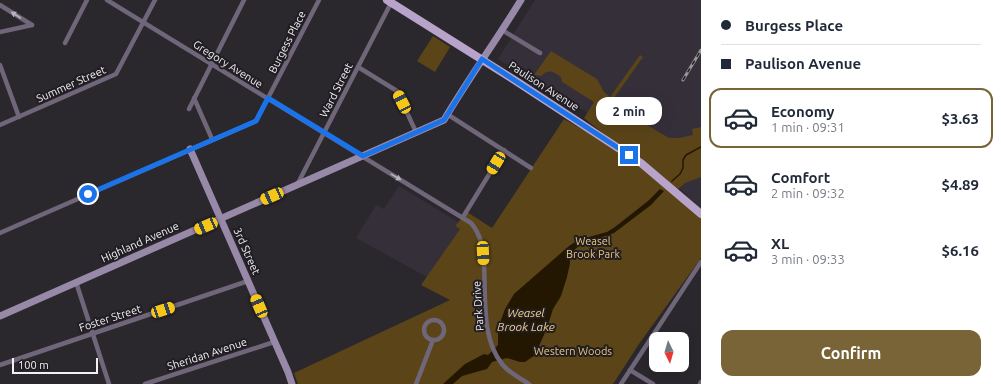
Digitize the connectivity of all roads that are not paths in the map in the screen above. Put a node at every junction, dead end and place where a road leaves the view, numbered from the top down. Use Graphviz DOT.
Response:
graph roads {
  1 [pos="87,0"];
  2 [pos="107,0"];
  3 [pos="155,0"];
  4 [pos="244,0"];
  5 [pos="319,0"];
  6 [pos="521,0"];
  7 [pos="389,1"];
  8 [pos="0,5"];
  9 [pos="144,22"];
  10 [pos="502,30"];
  11 [pos="0,32"];
  12 [pos="65,43"];
  13 [pos="540,53"];
  14 [pos="482,59"];
  15 [pos="212,64"];
  16 [pos="0,65"];
  17 [pos="358,68"];
  18 [pos="194,98"];
  19 [pos="268,98"];
  20 [pos="189,109"];
  21 [pos="447,114"];
  22 [pos="19,117"];
  23 [pos="0,125"];
  24 [pos="416,132"];
  25 [pos="324,133"];
  26 [pos="212,139"];
  27 [pos="190,149"];
  28 [pos="504,150"];
  29 [pos="363,156"];
  30 [pos="531,168"];
  31 [pos="297,185"];
  32 [pos="701,214"];
  33 [pos="463,217"];
  34 [pos="221,219"];
  35 [pos="0,233"];
  36 [pos="701,262"];
  37 [pos="248,281"];
  38 [pos="76,282"];
  39 [pos="0,316"];
  40 [pos="93,333"];
  41 [pos="433,340"];
  42 [pos="274,342"];
  43 [pos="0,365"];
  44 [pos="630,370"];
  45 [pos="109,384"];
  46 [pos="145,384"];
  47 [pos="292,384"];
  48 [pos="416,384"];
  49 [pos="529,384"];
  50 [pos="621,384"];
  51 [pos="653,384"];
  1 -- 12 [label="street"];
  2 -- 9 [label="street, Gregory Avenue"];
  3 -- 9 [label="street, Summer Street"];
  4 -- 15 [label="street"];
  5 -- 19 [label="street, Burgess Place"];
  6 -- 10 [label="street, Highland Avenue"];
  7 -- 14 [label="main road, Paulison Avenue"];
  7 -- 17 [label="street, Ward Street"];
  11 -- 8 [label="street, one-way"];
  9 -- 15 [label="street, Gregory Avenue"];
  9 -- 22 [label="street, Summer Street"];
  10 -- 13 [label="street"];
  10 -- 14 [label="street, Highland Avenue"];
  14 -- 21 [label="street, Highland Avenue"];
  14 -- 32 [label="main road, Paulison Avenue"];
  15 -- 18 [label="street"];
  15 -- 19 [label="street, Gregory Avenue"];
  16 -- 22 [label="street"];
  17 -- 24 [label="street"];
  17 -- 25 [label="street, Ward Street"];
  18 -- 20 [label="street"];
  18 -- 26 [label="street"];
  19 -- 25 [label="street, Gregory Avenue"];
  19 -- 26 [label="street, Burgess Place"];
  21 -- 24 [label="street, Highland Avenue"];
  21 -- 28 [label="street"];
  22 -- 23 [label="street, Summer Street"];
  24 -- 29 [label="street, Highland Avenue"];
  25 -- 29 [label="street, Gregory Avenue"];
  25 -- 31 [label="street, Ward Street"];
  26 -- 27 [label="street, Burgess Place"];
  27 -- 34 [label="street, 3rd Street"];
  27 -- 35 [label="street, Burgess Place"];
  28 -- 30 [label="street"];
  28 -- 33 [label="street"];
  29 -- 31 [label="street, Highland Avenue"];
  29 -- 33 [label="street, Gregory Avenue, one-way"];
  31 -- 34 [label="street, Highland Avenue"];
  33 -- 49 [label="street, Park Drive"];
  34 -- 37 [label="street, 3rd Street"];
  34 -- 38 [label="street, Highland Avenue"];
  36 -- 44 [label="street"];
  37 -- 40 [label="street, Foster Street"];
  37 -- 42 [label="street, 3rd Street"];
  38 -- 39 [label="street, Highland Avenue"];
  38 -- 40 [label="street"];
  40 -- 43 [label="street, Foster Street"];
  40 -- 45 [label="street"];
  41 -- 41 [label="street"];
  41 -- 48 [label="street"];
  42 -- 46 [label="street, Sheridan Avenue"];
  42 -- 47 [label="street, 3rd Street"];
  44 -- 50 [label="street"];
  44 -- 51 [label="street"];
}
